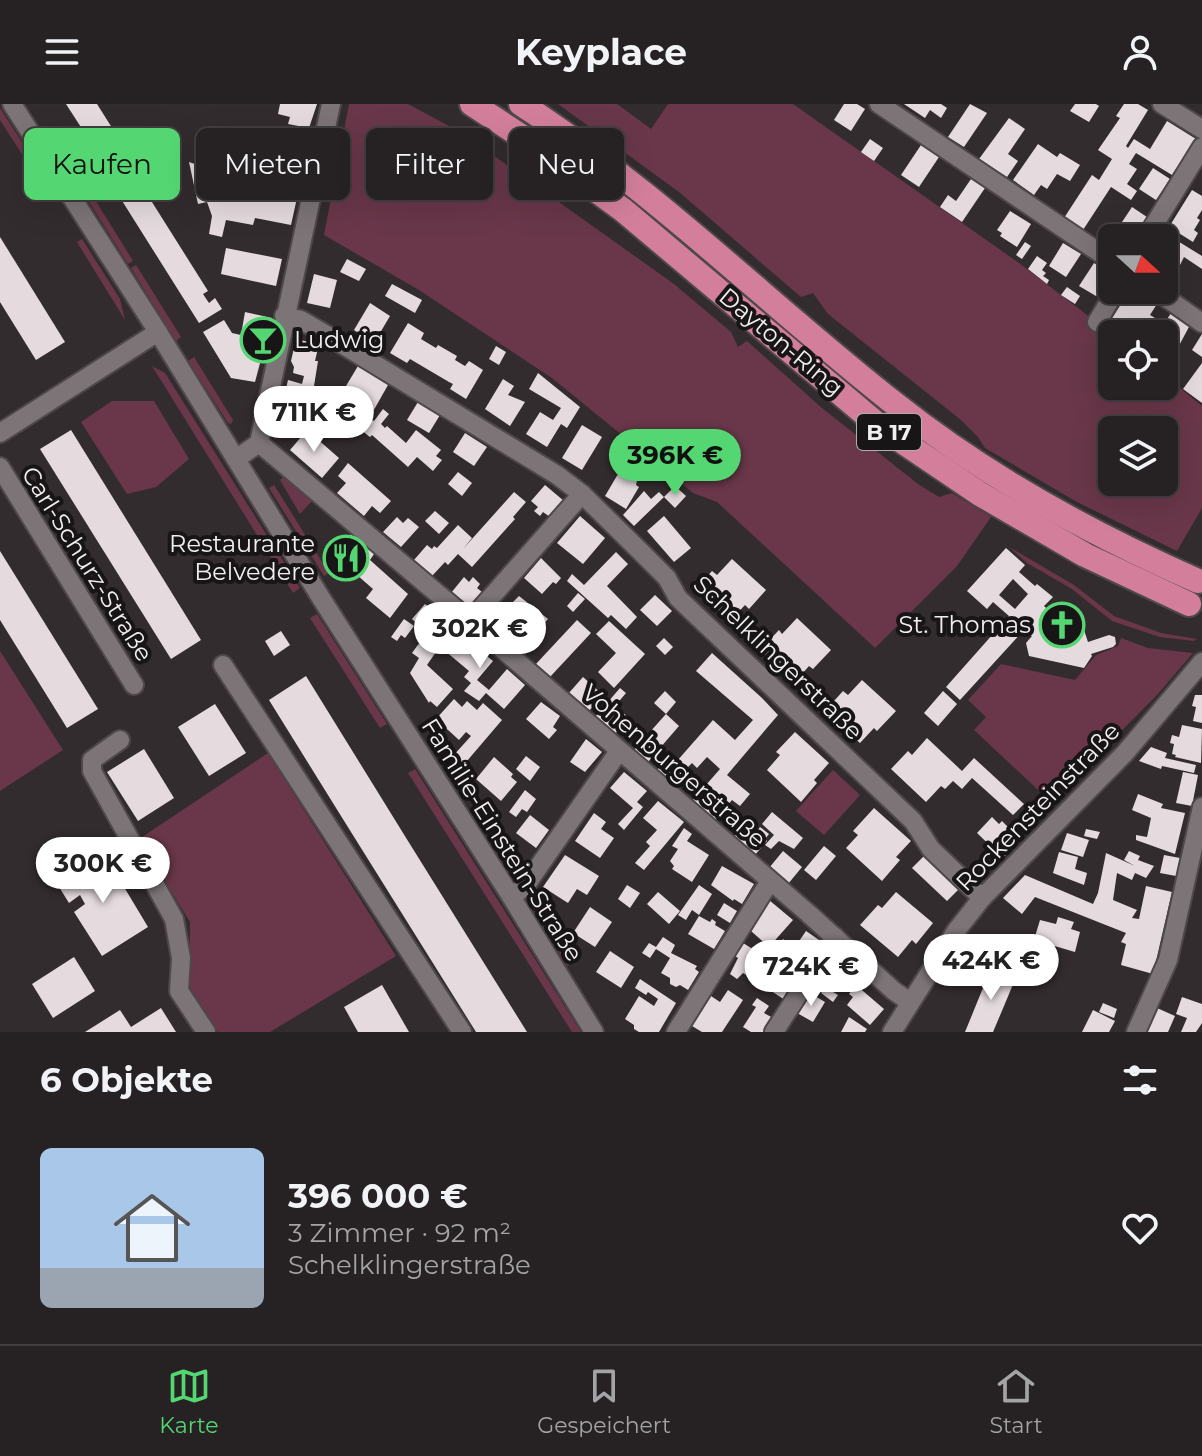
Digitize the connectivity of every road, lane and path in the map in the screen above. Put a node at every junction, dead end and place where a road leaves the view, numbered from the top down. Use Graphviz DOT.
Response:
graph roads {
  1 [pos="12,104"];
  2 [pos="331,104"];
  3 [pos="472,104"];
  4 [pos="521,104"];
  5 [pos="879,104"];
  6 [pos="1162,104"];
  7 [pos="1202,129"];
  8 [pos="1202,147"];
  9 [pos="1155,224"];
  10 [pos="1098,252"];
  11 [pos="1108,304"];
  12 [pos="1175,304"];
  13 [pos="284,316"];
  14 [pos="1097,322"];
  15 [pos="1202,323"];
  16 [pos="158,332"];
  17 [pos="0,433"];
  18 [pos="259,443"];
  19 [pos="236,459"];
  20 [pos="0,467"];
  21 [pos="582,494"];
  22 [pos="470,621"];
  23 [pos="1202,662"];
  24 [pos="223,665"];
  25 [pos="134,685"];
  26 [pos="120,740"];
  27 [pos="619,751"];
  28 [pos="1202,807"];
  29 [pos="770,881"];
  30 [pos="512,898"];
  31 [pos="982,898"];
  32 [pos="835,937"];
  33 [pos="910,1002"];
  34 [pos="206,1032"];
  35 [pos="462,1032"];
  36 [pos="594,1032"];
  37 [pos="676,1032"];
  38 [pos="774,1032"];
  39 [pos="892,1032"];
  40 [pos="1136,1032"];
  1 -- 16 [label="street, Familie-Einstein-Straße"];
  2 -- 13 [label="street"];
  3 -- 4 [label="highway, Dayton-Ring / B 17"];
  5 -- 10 [label="street"];
  6 -- 7 [label="street"];
  8 -- 9 [label="street"];
  11 -- 14 [label="street"];
  12 -- 15 [label="street"];
  13 -- 18 [label="street"];
  13 -- 21 [label="street, Schelklingerstraße"];
  16 -- 17 [label="street"];
  16 -- 19 [label="street, Familie-Einstein-Straße"];
  18 -- 19 [label="street"];
  18 -- 22 [label="street, Vohenburgerstraße"];
  19 -- 30 [label="street, Familie-Einstein-Straße"];
  20 -- 25 [label="street, Carl-Schurz-Straße"];
  21 -- 22 [label="street"];
  21 -- 31 [label="street, Schelklingerstraße"];
  22 -- 27 [label="street, Vohenburgerstraße"];
  23 -- 31 [label="street, Rockensteinstraße"];
  24 -- 35 [label="street"];
  26 -- 34 [label="street"];
  27 -- 29 [label="street, Vohenburgerstraße"];
  27 -- 30 [label="street"];
  28 -- 40 [label="street"];
  29 -- 32 [label="street, Vohenburgerstraße"];
  29 -- 37 [label="street"];
  30 -- 36 [label="street, Familie-Einstein-Straße"];
  31 -- 33 [label="street, Rockensteinstraße"];
  32 -- 33 [label="street, Vohenburgerstraße"];
  32 -- 38 [label="street"];
  33 -- 39 [label="street, Rockensteinstraße"];
}
